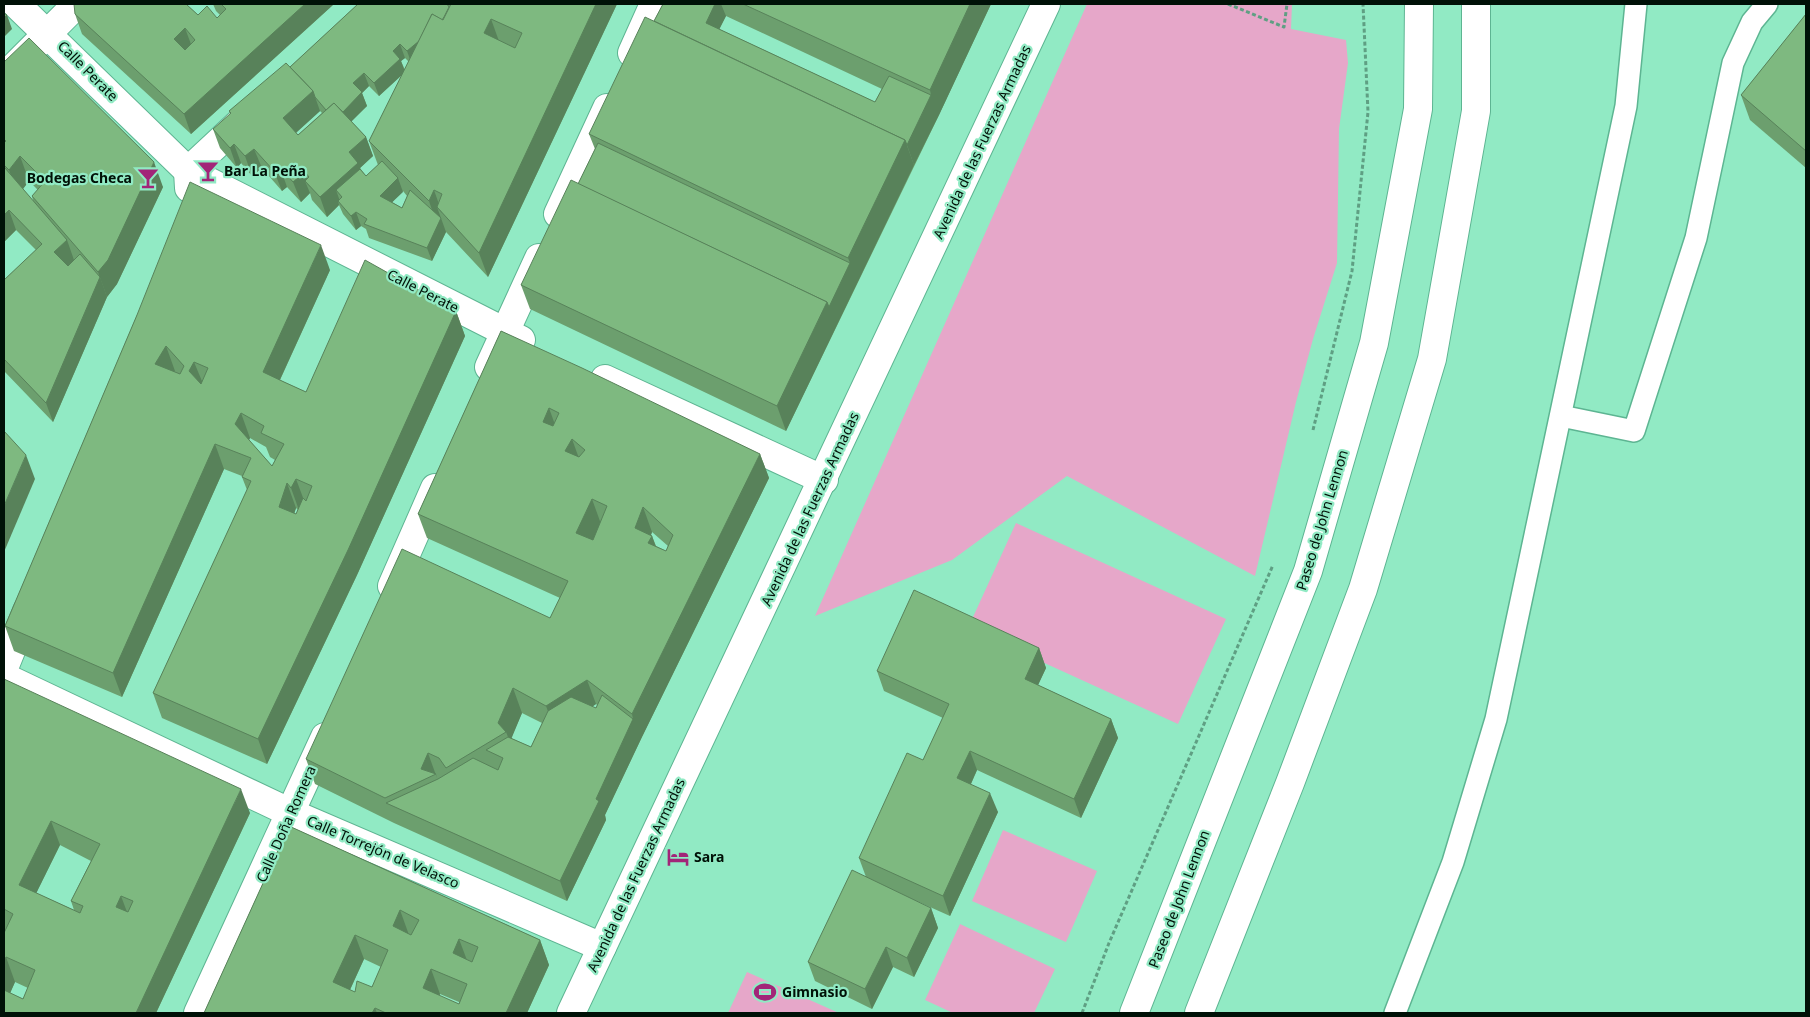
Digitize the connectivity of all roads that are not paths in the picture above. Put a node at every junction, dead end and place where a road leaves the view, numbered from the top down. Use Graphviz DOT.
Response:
graph roads {
  1 [pos="16,4"];
  2 [pos="77,4"];
  3 [pos="654,4"];
  4 [pos="1419,4"];
  5 [pos="1476,4"];
  6 [pos="1636,4"];
  7 [pos="1767,4"];
  8 [pos="1041,5"];
  9 [pos="49,33"];
  10 [pos="4,77"];
  11 [pos="261,104"];
  12 [pos="188,171"];
  13 [pos="187,215"];
  14 [pos="504,333"];
  15 [pos="540,349"];
  16 [pos="584,370"];
  17 [pos="480,387"];
  18 [pos="1561,416"];
  19 [pos="444,468"];
  20 [pos="824,480"];
  21 [pos="37,585"];
  22 [pos="384,604"];
  23 [pos="4,668"];
  24 [pos="4,677"];
  25 [pos="336,713"];
  26 [pos="292,813"];
  27 [pos="602,947"];
  28 [pos="198,1013"];
  29 [pos="571,1013"];
  30 [pos="1134,1013"];
  31 [pos="1198,1013"];
  32 [pos="1395,1013"];
  1 -- 9 [label="main road, Calle Perate"];
  2 -- 9 [label="main road"];
  3 -- 14 [label="main road"];
  4 -- 30 [label="main road, Paseo de John Lennon"];
  5 -- 31 [label="main road"];
  6 -- 18 [label="lane"];
  7 -- 18 [label="lane"];
  8 -- 20 [label="main road, Avenida de las Fuerzas Armadas"];
  9 -- 10 [label="main road"];
  9 -- 12 [label="main road, Calle Perate"];
  11 -- 12 [label="main road"];
  12 -- 13 [label="main road"];
  12 -- 14 [label="main road, Calle Perate"];
  14 -- 15 [label="main road, Calle Perate"];
  14 -- 17 [label="main road"];
  16 -- 20 [label="main road"];
  18 -- 32 [label="lane"];
  19 -- 22 [label="main road"];
  20 -- 27 [label="main road, Avenida de las Fuerzas Armadas"];
  21 -- 23 [label="main road"];
  24 -- 26 [label="main road, Calle Torrejón de Velasco"];
  25 -- 26 [label="main road, Calle Doña Romera"];
  26 -- 27 [label="main road, Calle Torrejón de Velasco"];
  26 -- 28 [label="main road, Calle Doña Romera"];
  27 -- 29 [label="main road, Avenida de las Fuerzas Armadas"];
}
